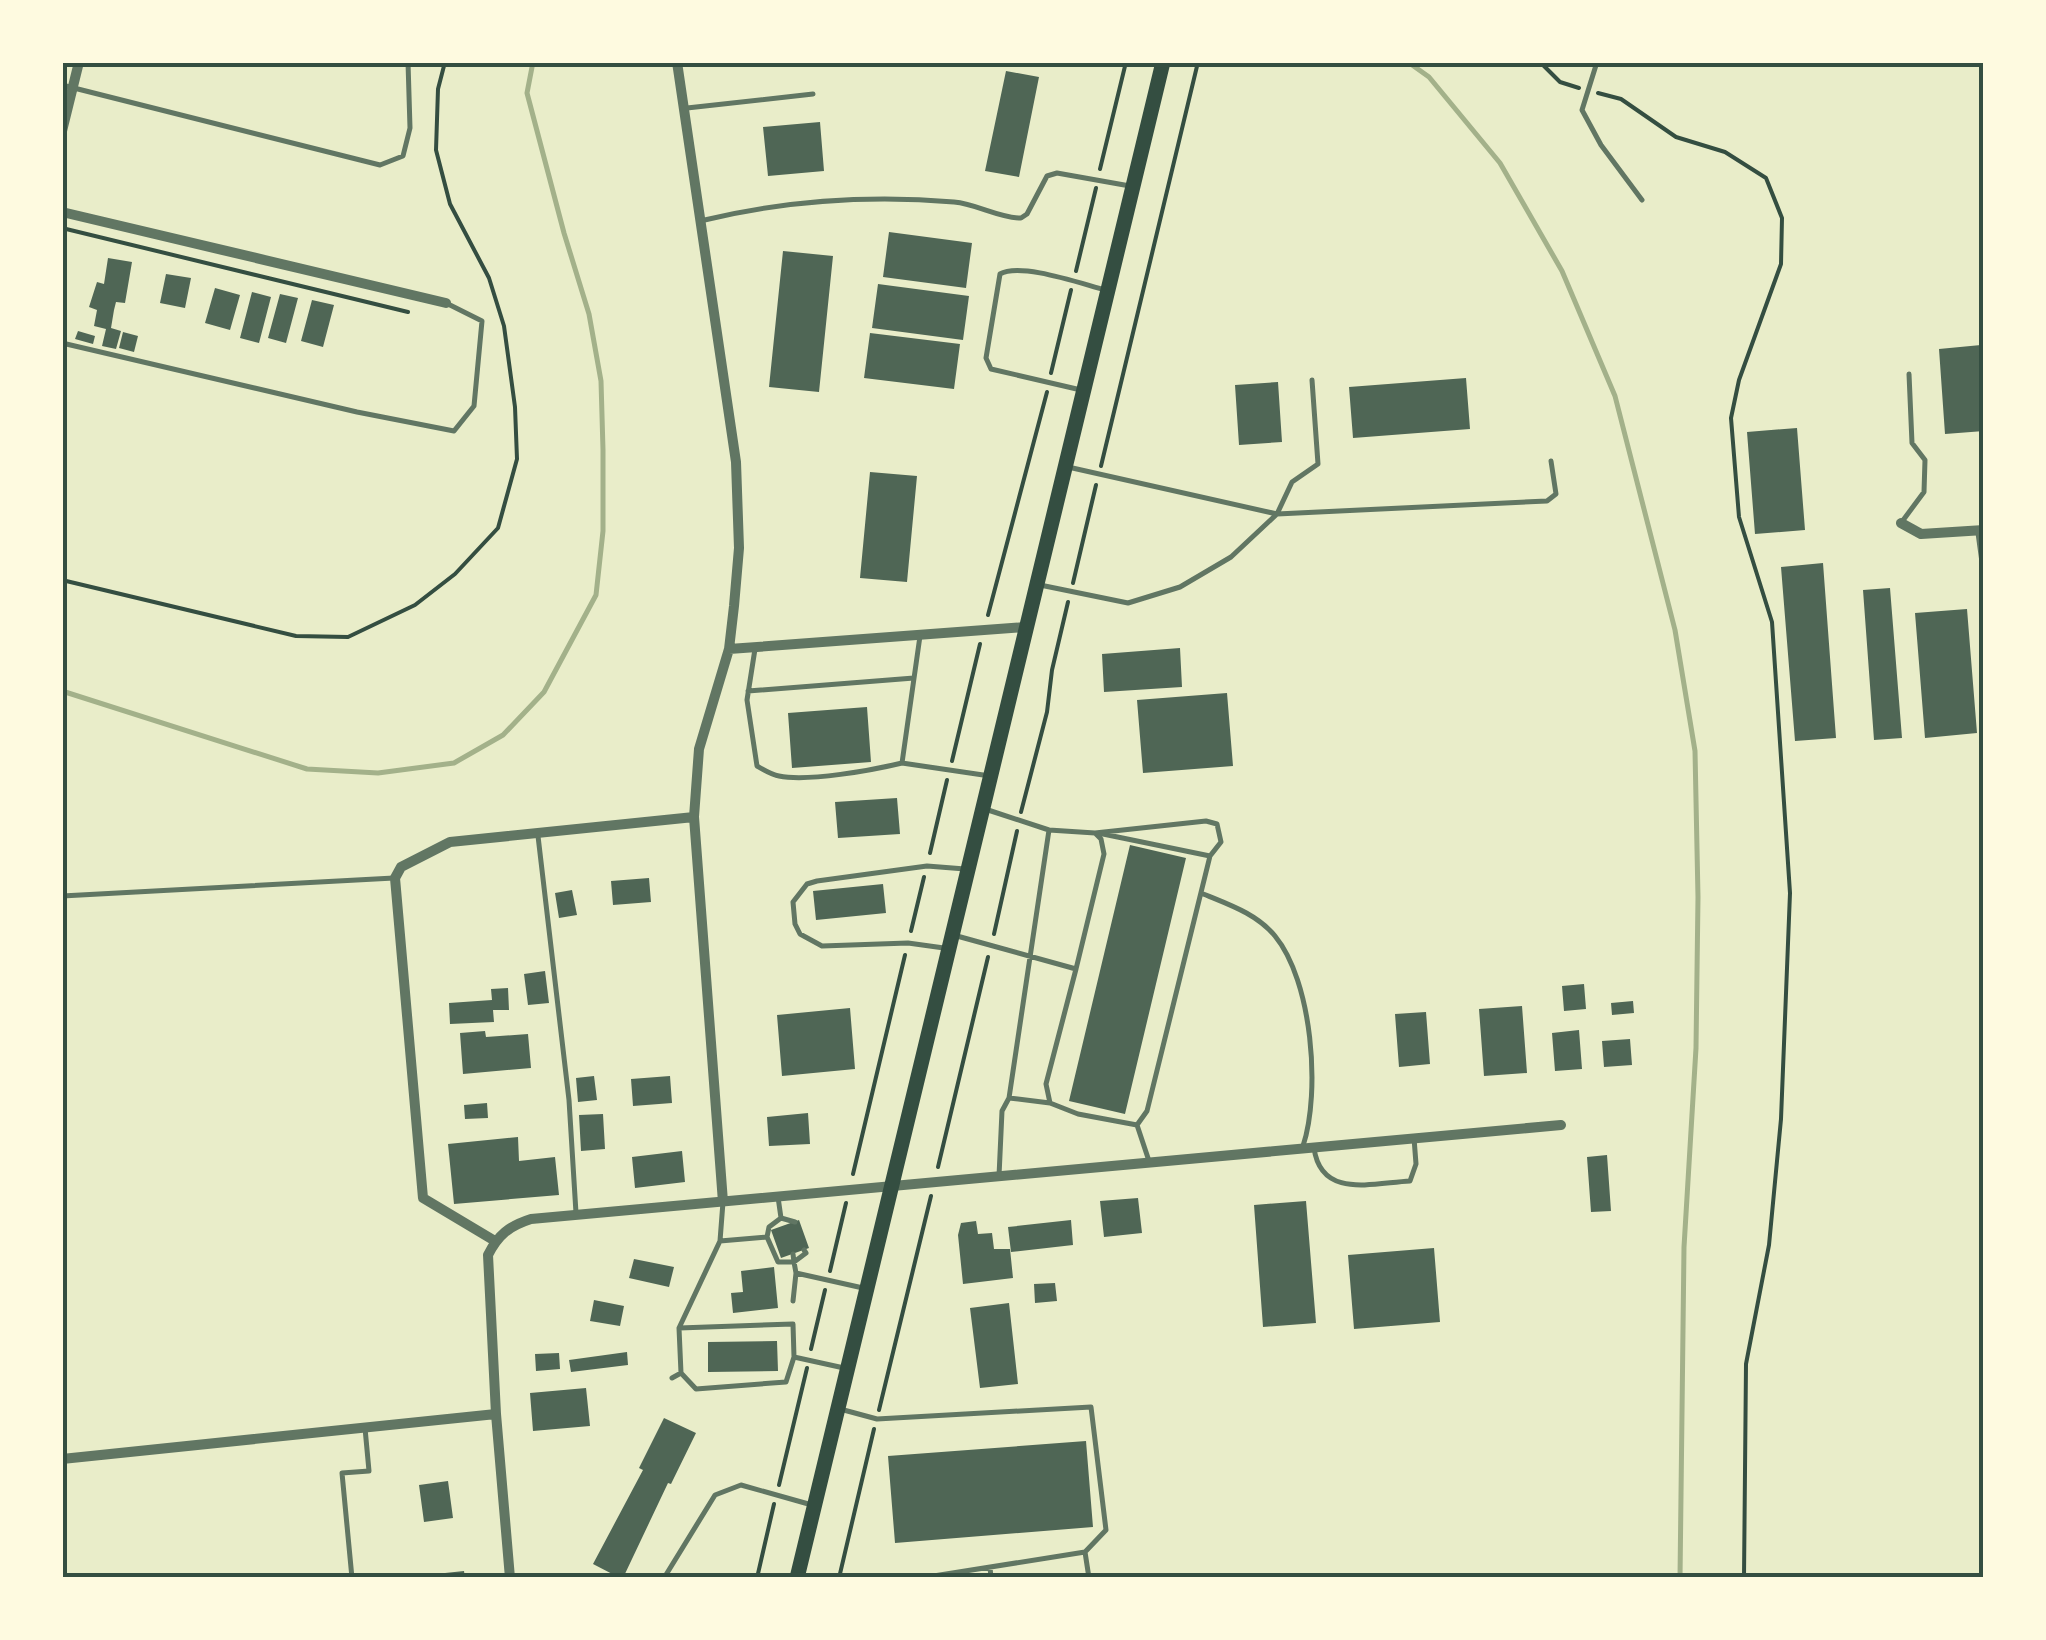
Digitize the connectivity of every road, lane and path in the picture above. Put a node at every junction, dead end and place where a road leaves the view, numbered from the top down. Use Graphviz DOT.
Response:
graph roads {
  1 [pos="79,62"];
  2 [pos="408,62"];
  3 [pos="445,62"];
  4 [pos="677,62"];
  5 [pos="1126,62"];
  6 [pos="1163,62"];
  7 [pos="1540,62"];
  8 [pos="1598,62"];
  9 [pos="68,86"];
  10 [pos="1587,90"];
  11 [pos="812,94"];
  12 [pos="684,109"];
  13 [pos="62,131"];
  14 [pos="1098,180"];
  15 [pos="1132,187"];
  16 [pos="1642,200"];
  17 [pos="62,212"];
  18 [pos="700,220"];
  19 [pos="62,228"];
  20 [pos="1073,282"];
  21 [pos="1108,290"];
  22 [pos="446,304"];
  23 [pos="408,312"];
  24 [pos="62,343"];
  25 [pos="1909,374"];
  26 [pos="1312,380"];
  27 [pos="1049,382"];
  28 [pos="1084,391"];
  29 [pos="1550,462"];
  30 [pos="1065,467"];
  31 [pos="1277,514"];
  32 [pos="1901,523"];
  33 [pos="1981,530"];
  34 [pos="1984,578"];
  35 [pos="62,580"];
  36 [pos="1037,584"];
  37 [pos="1026,627"];
  38 [pos="983,630"];
  39 [pos="920,636"];
  40 [pos="755,646"];
  41 [pos="728,649"];
  42 [pos="914,678"];
  43 [pos="748,691"];
  44 [pos="902,763"];
  45 [pos="950,770"];
  46 [pos="990,776"];
  47 [pos="982,808"];
  48 [pos="694,817"];
  49 [pos="1049,830"];
  50 [pos="538,833"];
  51 [pos="1095,833"];
  52 [pos="1210,856"];
  53 [pos="927,866"];
  54 [pos="968,869"];
  55 [pos="395,878"];
  56 [pos="1201,894"];
  57 [pos="62,896"];
  58 [pos="950,942"];
  59 [pos="908,943"];
  60 [pos="1032,958"];
  61 [pos="1076,969"];
  62 [pos="1009,1098"];
  63 [pos="1050,1103"];
  64 [pos="1137,1125"];
  65 [pos="1562,1125"];
  66 [pos="1414,1138"];
  67 [pos="1308,1148"];
  68 [pos="1150,1163"];
  69 [pos="999,1176"];
  70 [pos="891,1186"];
  71 [pos="849,1190"];
  72 [pos="778,1197"];
  73 [pos="724,1202"];
  74 [pos="576,1216"];
  75 [pos="782,1222"];
  76 [pos="794,1222"];
  77 [pos="767,1237"];
  78 [pos="720,1240"];
  79 [pos="495,1241"];
  80 [pos="804,1250"];
  81 [pos="793,1258"];
  82 [pos="796,1274"];
  83 [pos="828,1279"];
  84 [pos="866,1288"];
  85 [pos="793,1301"];
  86 [pos="679,1328"];
  87 [pos="794,1357"];
  88 [pos="808,1360"];
  89 [pos="847,1368"];
  90 [pos="681,1373"];
  91 [pos="672,1378"];
  92 [pos="838,1409"];
  93 [pos="496,1414"];
  94 [pos="365,1428"];
  95 [pos="62,1459"];
  96 [pos="777,1494"];
  97 [pos="814,1506"];
  98 [pos="1085,1552"];
  99 [pos="990,1567"];
  100 [pos="352,1578"];
  101 [pos="510,1578"];
  102 [pos="664,1578"];
  103 [pos="756,1578"];
  104 [pos="797,1578"];
  105 [pos="922,1578"];
  106 [pos="991,1578"];
  107 [pos="1089,1578"];
  108 [pos="1744,1578"];
  1 -- 9 [label="street"];
  2 -- 9 [label="lane"];
  3 -- 35 [label="path"];
  4 -- 12 [label="street"];
  5 -- 14 [label="path"];
  6 -- 15 [label="main road"];
  7 -- 10 [label="path"];
  8 -- 10 [label="lane"];
  9 -- 13 [label="street"];
  10 -- 16 [label="lane"];
  10 -- 108 [label="path"];
  11 -- 12 [label="lane"];
  12 -- 18 [label="street"];
  14 -- 15 [label="lane"];
  14 -- 18 [label="lane"];
  14 -- 20 [label="path"];
  15 -- 21 [label="main road"];
  17 -- 22 [label="street"];
  18 -- 41 [label="street"];
  19 -- 23 [label="path"];
  20 -- 21 [label="lane"];
  20 -- 27 [label="path"];
  20 -- 27 [label="lane"];
  21 -- 28 [label="main road"];
  22 -- 24 [label="lane"];
  25 -- 32 [label="lane"];
  26 -- 31 [label="lane"];
  27 -- 28 [label="lane"];
  27 -- 38 [label="path"];
  28 -- 30 [label="main road"];
  29 -- 31 [label="lane"];
  30 -- 31 [label="lane"];
  30 -- 36 [label="main road"];
  31 -- 36 [label="lane"];
  32 -- 33 [label="street"];
  33 -- 34 [label="lane"];
  36 -- 37 [label="main road"];
  37 -- 38 [label="street"];
  37 -- 46 [label="main road"];
  38 -- 39 [label="street"];
  38 -- 45 [label="path"];
  39 -- 40 [label="street"];
  39 -- 42 [label="lane"];
  40 -- 41 [label="street"];
  40 -- 43 [label="lane"];
  41 -- 48 [label="street"];
  42 -- 43 [label="lane"];
  42 -- 44 [label="lane"];
  43 -- 44 [label="lane"];
  44 -- 45 [label="lane"];
  45 -- 46 [label="lane"];
  45 -- 53 [label="path"];
  46 -- 47 [label="main road"];
  47 -- 49 [label="lane"];
  47 -- 54 [label="main road"];
  48 -- 50 [label="street"];
  48 -- 73 [label="street"];
  49 -- 51 [label="lane"];
  49 -- 60 [label="lane"];
  50 -- 55 [label="street"];
  50 -- 74 [label="lane"];
  51 -- 52 [label="lane"];
  51 -- 52 [label="lane"];
  51 -- 61 [label="lane"];
  52 -- 56 [label="lane"];
  53 -- 54 [label="lane"];
  53 -- 59 [label="path"];
  53 -- 59 [label="lane"];
  54 -- 58 [label="main road"];
  55 -- 57 [label="lane"];
  55 -- 79 [label="street"];
  56 -- 64 [label="lane"];
  56 -- 67 [label="lane"];
  58 -- 59 [label="lane"];
  58 -- 60 [label="lane"];
  58 -- 70 [label="main road"];
  59 -- 71 [label="path"];
  60 -- 61 [label="lane"];
  60 -- 62 [label="lane"];
  61 -- 63 [label="lane"];
  62 -- 63 [label="lane"];
  62 -- 69 [label="lane"];
  63 -- 64 [label="lane"];
  64 -- 68 [label="lane"];
  65 -- 66 [label="street"];
  66 -- 67 [label="street"];
  66 -- 67 [label="lane"];
  67 -- 68 [label="street"];
  68 -- 69 [label="street"];
  69 -- 70 [label="street"];
  70 -- 71 [label="street"];
  70 -- 84 [label="main road"];
  71 -- 72 [label="street"];
  71 -- 83 [label="path"];
  72 -- 73 [label="street"];
  72 -- 75 [label="lane"];
  73 -- 74 [label="street"];
  73 -- 78 [label="lane"];
  74 -- 79 [label="street"];
  75 -- 76 [label="lane"];
  75 -- 77 [label="lane"];
  77 -- 78 [label="lane"];
  77 -- 81 [label="lane"];
  78 -- 86 [label="lane"];
  79 -- 93 [label="street"];
  80 -- 81 [label="lane"];
  81 -- 82 [label="lane"];
  82 -- 83 [label="lane"];
  82 -- 85 [label="lane"];
  83 -- 84 [label="lane"];
  83 -- 88 [label="path"];
  84 -- 89 [label="main road"];
  86 -- 87 [label="lane"];
  86 -- 90 [label="lane"];
  87 -- 88 [label="lane"];
  87 -- 90 [label="lane"];
  88 -- 89 [label="lane"];
  88 -- 96 [label="path"];
  89 -- 92 [label="main road"];
  90 -- 91 [label="lane"];
  92 -- 97 [label="main road"];
  92 -- 98 [label="lane"];
  93 -- 94 [label="street"];
  93 -- 101 [label="street"];
  94 -- 95 [label="street"];
  94 -- 100 [label="lane"];
  96 -- 97 [label="lane"];
  96 -- 102 [label="lane"];
  96 -- 103 [label="path"];
  97 -- 104 [label="main road"];
  98 -- 99 [label="lane"];
  98 -- 107 [label="lane"];
  99 -- 105 [label="lane"];
  99 -- 106 [label="lane"];
}
